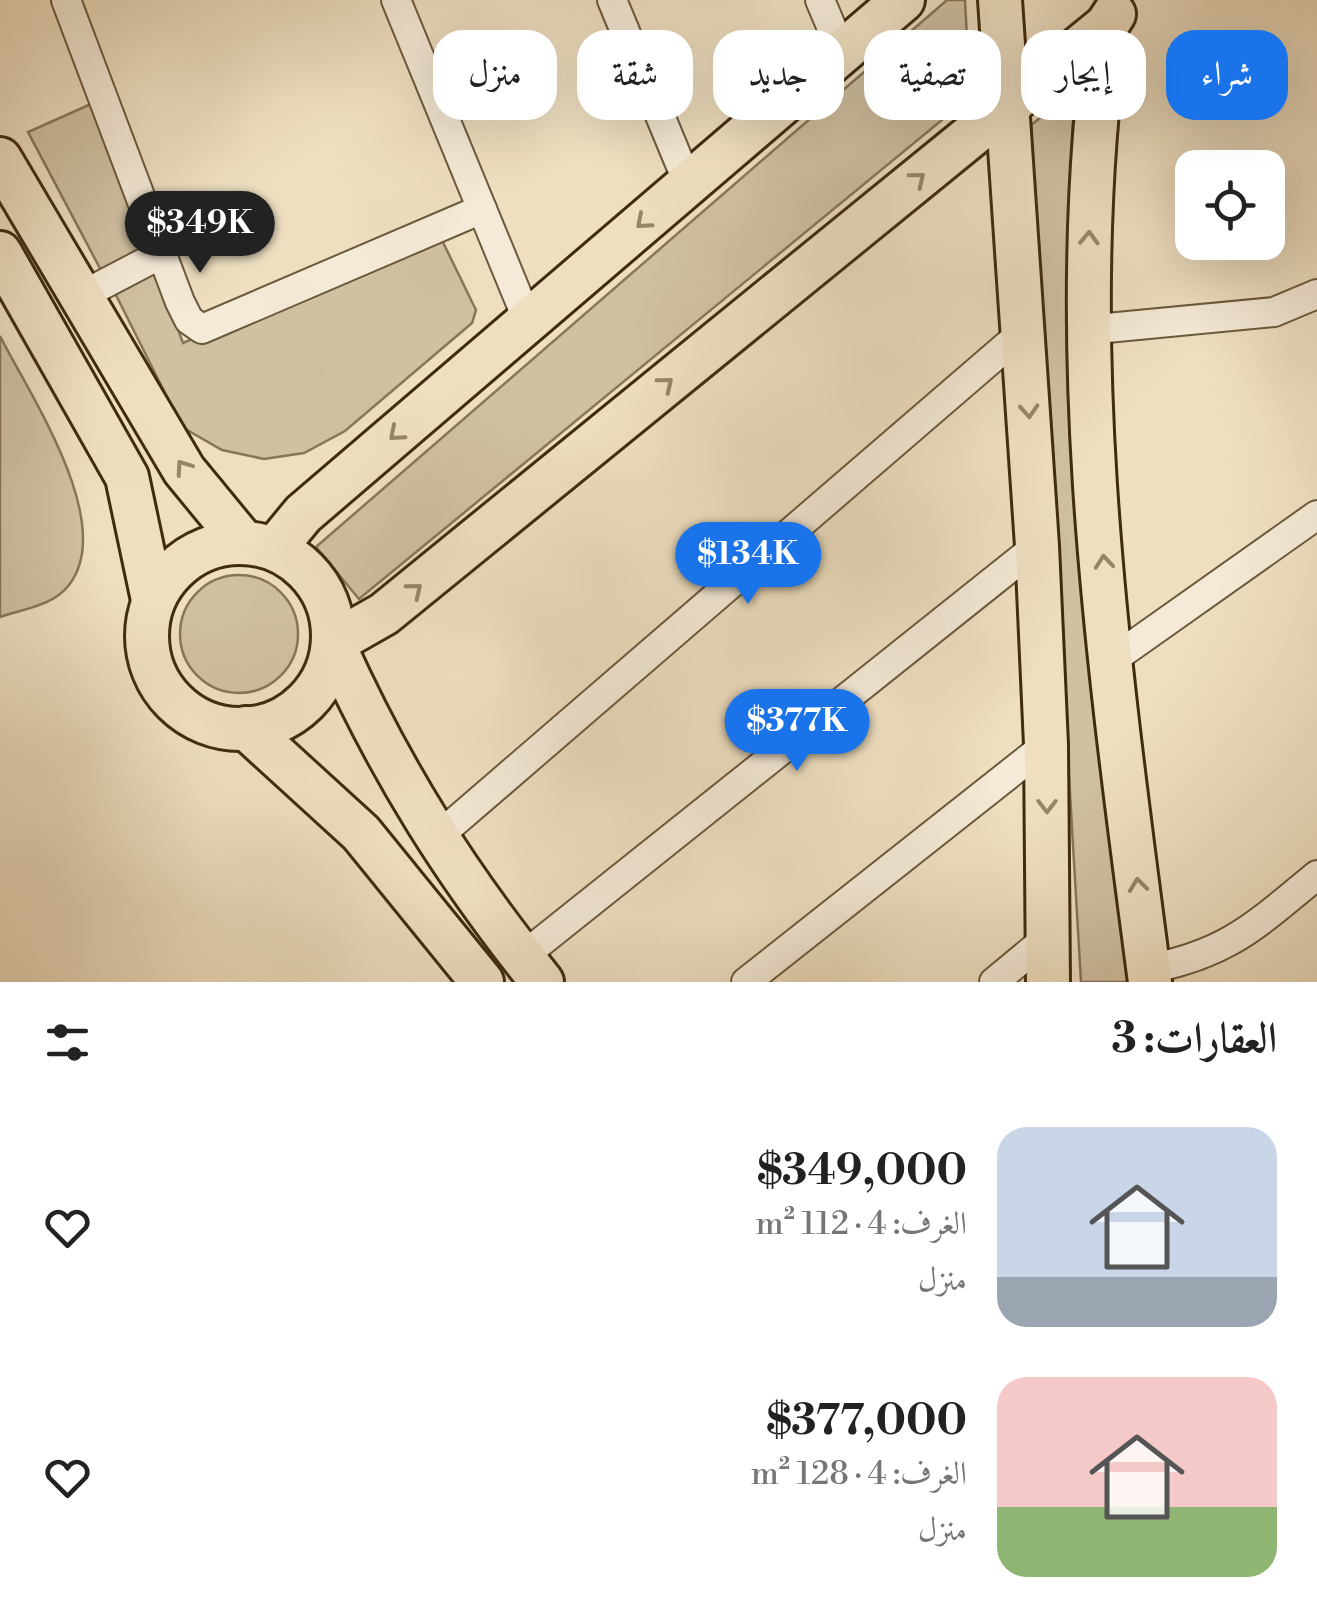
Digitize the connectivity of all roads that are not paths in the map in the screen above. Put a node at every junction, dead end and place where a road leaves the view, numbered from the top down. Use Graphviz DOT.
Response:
graph roads {
  1 [pos="66,0"];
  2 [pos="396,0"];
  3 [pos="612,0"];
  4 [pos="820,0"];
  5 [pos="903,0"];
  6 [pos="1000,0"];
  7 [pos="1114,13"];
  8 [pos="833,30"];
  9 [pos="844,50"];
  10 [pos="1007,106"];
  11 [pos="762,120"];
  12 [pos="0,159"];
  13 [pos="688,183"];
  14 [pos="482,208"];
  15 [pos="0,253"];
  16 [pos="160,254"];
  17 [pos="1317,294"];
  18 [pos="79,296"];
  19 [pos="528,321"];
  20 [pos="1086,330"];
  21 [pos="1024,332"];
  22 [pos="1317,515"];
  23 [pos="260,545"];
  24 [pos="1037,546"];
  25 [pos="154,600"];
  26 [pos="334,643"];
  27 [pos="1112,660"];
  28 [pos="246,728"];
  29 [pos="1046,745"];
  30 [pos="435,840"];
  31 [pos="1317,875"];
  32 [pos="1047,938"];
  33 [pos="532,970"];
  34 [pos="1149,976"];
  35 [pos="482,982"];
  36 [pos="746,982"];
  37 [pos="994,982"];
  38 [pos="1048,982"];
  1 -- 16 [label="street"];
  2 -- 14 [label="street"];
  3 -- 13 [label="street"];
  4 -- 8 [label="street"];
  5 -- 9 [label="main road"];
  6 -- 10 [label="main road"];
  7 -- 10 [label="main road"];
  20 -- 7 [label="main road, one-way"];
  10 -- 21 [label="main road"];
  26 -- 10 [label="main road, one-way"];
  11 -- 13 [label="main road"];
  12 -- 18 [label="main road"];
  13 -- 19 [label="main road, one-way"];
  14 -- 16 [label="street"];
  14 -- 19 [label="street"];
  15 -- 25 [label="main road"];
  16 -- 18 [label="street"];
  17 -- 20 [label="street"];
  23 -- 18 [label="main road, one-way"];
  19 -- 23 [label="main road, one-way"];
  27 -- 20 [label="main road, one-way"];
  21 -- 24 [label="main road, one-way"];
  21 -- 30 [label="street"];
  22 -- 27 [label="street"];
  23 -- 25 [label="main road"];
  23 -- 26 [label="main road"];
  24 -- 29 [label="main road"];
  24 -- 33 [label="street"];
  25 -- 28 [label="main road"];
  26 -- 28 [label="main road"];
  26 -- 30 [label="main road"];
  34 -- 27 [label="main road, one-way"];
  28 -- 35 [label="main road"];
  29 -- 32 [label="main road, one-way"];
  29 -- 36 [label="street"];
  30 -- 33 [label="main road"];
  31 -- 34 [label="street"];
  32 -- 37 [label="street"];
  32 -- 38 [label="main road"];
}
